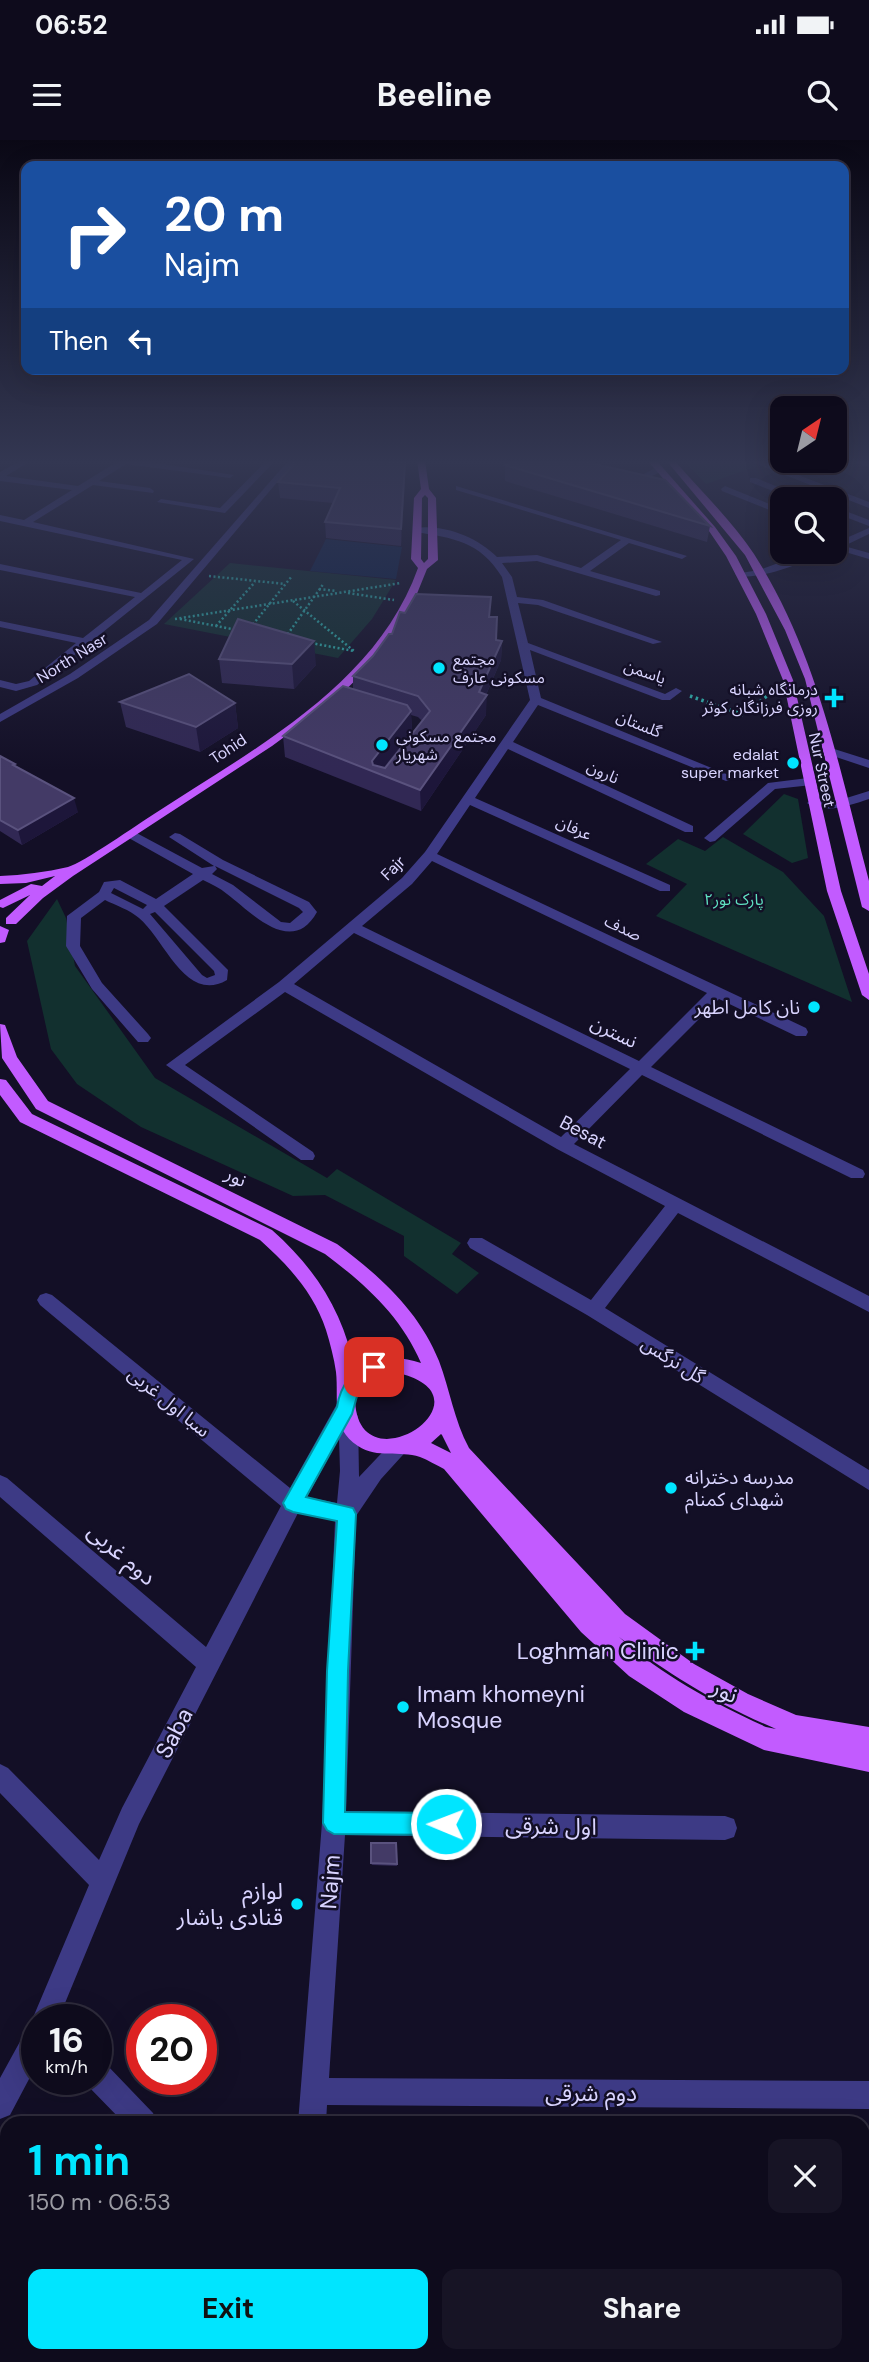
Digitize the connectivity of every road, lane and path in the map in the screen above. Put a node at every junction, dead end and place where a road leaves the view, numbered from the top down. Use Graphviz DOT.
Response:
graph roads {
  1 [pos="183,564"];
  2 [pos="204,564"];
  3 [pos="418,564"];
  4 [pos="430,564"];
  5 [pos="500,564"];
  6 [pos="555,564"];
  7 [pos="594,564"];
  8 [pos="735,564"];
  9 [pos="754,564"];
  10 [pos="785,564"];
  11 [pos="0,567"];
  12 [pos="582,572"];
  13 [pos="760,573"];
  14 [pos="421,574"];
  15 [pos="740,574"];
  16 [pos="195,575"];
  17 [pos="292,576"];
  18 [pos="256,581"];
  19 [pos="324,583"];
  20 [pos="285,584"];
  21 [pos="319,589"];
  22 [pos="344,592"];
  23 [pos="656,593"];
  24 [pos="143,596"];
  25 [pos="313,597"];
  26 [pos="512,599"];
  27 [pos="292,600"];
  28 [pos="409,602"];
  29 [pos="269,604"];
  30 [pos="231,610"];
  31 [pos="304,610"];
  32 [pos="176,618"];
  33 [pos="153,622"];
  34 [pos="0,624"];
  35 [pos="216,626"];
  36 [pos="247,632"];
  37 [pos="259,634"];
  38 [pos="296,640"];
  39 [pos="85,642"];
  40 [pos="657,642"];
  41 [pos="307,643"];
  42 [pos="522,644"];
  43 [pos="354,651"];
  44 [pos="371,654"];
  45 [pos="788,680"];
  46 [pos="0,683"];
  47 [pos="676,691"];
  48 [pos="333,696"];
  49 [pos="347,700"];
  50 [pos="536,700"];
  51 [pos="0,719"];
  52 [pos="505,743"];
  53 [pos="828,751"];
  54 [pos="869,764"];
  55 [pos="730,778"];
  56 [pos="808,782"];
  57 [pos="869,795"];
  58 [pos="469,800"];
  59 [pos="813,803"];
  60 [pos="841,804"];
  61 [pos="689,830"];
  62 [pos="131,834"];
  63 [pos="175,837"];
  64 [pos="710,838"];
  65 [pos="430,855"];
  66 [pos="219,863"];
  67 [pos="73,868"];
  68 [pos="203,874"];
  69 [pos="0,880"];
  70 [pos="665,888"];
  71 [pos="104,894"];
  72 [pos="2,903"];
  73 [pos="156,905"];
  74 [pos="869,907"];
  75 [pos="143,914"];
  76 [pos="352,927"];
  77 [pos="3,930"];
  78 [pos="284,985"];
  79 [pos="716,993"];
  80 [pos="869,995"];
  81 [pos="0,1029"];
  82 [pos="801,1032"];
  83 [pos="143,1038"];
  84 [pos="642,1066"];
  85 [pos="0,1084"];
  86 [pos="563,1145"];
  87 [pos="307,1156"];
  88 [pos="857,1174"];
  89 [pos="676,1204"];
  90 [pos="476,1242"];
  91 [pos="46,1300"];
  92 [pos="869,1305"];
  93 [pos="593,1310"];
  94 [pos="439,1390"];
  95 [pos="347,1407"];
  96 [pos="404,1446"];
  97 [pos="869,1481"];
  98 [pos="0,1484"];
  99 [pos="293,1503"];
  100 [pos="346,1514"];
  101 [pos="210,1665"];
  102 [pos="869,1740"];
  103 [pos="869,1760"];
  104 [pos="0,1776"];
  105 [pos="334,1823"];
  106 [pos="725,1828"];
  107 [pos="102,1881"];
  108 [pos="52,2004"];
  109 [pos="21,2066"];
  110 [pos="112,2091"];
  111 [pos="314,2091"];
  112 [pos="869,2095"];
  113 [pos="0,2105"];
  114 [pos="136,2116"];
  115 [pos="312,2116"];
  1 -- 24 [label="street"];
  2 -- 16 [label="street, North Nasr"];
  3 -- 14 [label="main road"];
  4 -- 14 [label="main road, Tohid"];
  5 -- 26 [label="street"];
  6 -- 12 [label="street"];
  7 -- 12 [label="street"];
  8 -- 15 [label="main road, Nur Street"];
  9 -- 13 [label="main road, Nur Street"];
  10 -- 13 [label="street"];
  11 -- 24 [label="street"];
  12 -- 23 [label="street"];
  13 -- 15 [label="street"];
  13 -- 53 [label="main road, Nur Street"];
  14 -- 22 [label="path"];
  14 -- 28 [label="main road, Tohid"];
  15 -- 45 [label="main road, Nur Street"];
  16 -- 18 [label="path"];
  16 -- 33 [label="street, North Nasr"];
  17 -- 20 [label="path"];
  18 -- 20 [label="path"];
  18 -- 30 [label="path"];
  19 -- 21 [label="path"];
  20 -- 29 [label="path"];
  21 -- 22 [label="path"];
  21 -- 25 [label="path"];
  22 -- 25 [label="path"];
  22 -- 28 [label="path"];
  24 -- 39 [label="street"];
  25 -- 27 [label="path"];
  25 -- 31 [label="path"];
  26 -- 40 [label="street"];
  26 -- 42 [label="street"];
  27 -- 29 [label="path"];
  27 -- 31 [label="path"];
  28 -- 44 [label="main road, Tohid"];
  29 -- 30 [label="path"];
  29 -- 36 [label="path"];
  30 -- 32 [label="path"];
  30 -- 35 [label="path"];
  31 -- 38 [label="path"];
  31 -- 43 [label="path"];
  32 -- 33 [label="path"];
  32 -- 35 [label="path"];
  33 -- 51 [label="street, North Nasr"];
  34 -- 39 [label="street"];
  35 -- 36 [label="path"];
  36 -- 37 [label="path"];
  39 -- 46 [label="street"];
  41 -- 43 [label="path"];
  42 -- 47 [label="street, یاسمن"];
  42 -- 50 [label="street"];
  43 -- 44 [label="path"];
  44 -- 48 [label="main road, Tohid"];
  45 -- 47 [label="path, یاسمن"];
  45 -- 56 [label="main road, Nur Street"];
  48 -- 49 [label="street"];
  48 -- 62 [label="main road, Tohid"];
  50 -- 52 [label="street, Fajr"];
  50 -- 55 [label="street, گلستان"];
  52 -- 58 [label="street, Fajr"];
  52 -- 61 [label="street, نارون"];
  53 -- 54 [label="street"];
  53 -- 60 [label="main road, Nur Street"];
  56 -- 59 [label="main road, Nur Street"];
  56 -- 64 [label="street"];
  57 -- 60 [label="street"];
  58 -- 65 [label="street, Fajr"];
  58 -- 70 [label="street, عرفان"];
  59 -- 60 [label="street"];
  59 -- 80 [label="main road, Nur Street"];
  60 -- 74 [label="main road, Nur Street"];
  62 -- 67 [label="main road, Tohid"];
  62 -- 68 [label="street"];
  63 -- 66 [label="street"];
  65 -- 76 [label="street, Fajr"];
  65 -- 79 [label="street, صدف"];
  66 -- 68 [label="street"];
  66 -- 68 [label="street"];
  67 -- 69 [label="main road"];
  67 -- 72 [label="main road"];
  67 -- 77 [label="main road, Tohid"];
  68 -- 73 [label="street"];
  71 -- 73 [label="street"];
  71 -- 75 [label="street"];
  71 -- 83 [label="street"];
  72 -- 77 [label="main road"];
  73 -- 75 [label="street"];
  73 -- 75 [label="street"];
  76 -- 78 [label="street, Fajr"];
  76 -- 84 [label="street, نسترن"];
  78 -- 86 [label="street, Besat"];
  78 -- 87 [label="street, Fajr"];
  79 -- 82 [label="street, صدف"];
  79 -- 84 [label="street"];
  81 -- 94 [label="main road, نور"];
  84 -- 86 [label="street"];
  84 -- 88 [label="street, نسترن"];
  85 -- 95 [label="main road, نور"];
  86 -- 89 [label="street, Besat"];
  89 -- 92 [label="street, Besat"];
  89 -- 93 [label="street"];
  90 -- 93 [label="street, گل نرگس"];
  91 -- 99 [label="street, سبا اول غربی"];
  93 -- 97 [label="street, گل نرگس"];
  94 -- 95 [label="main road"];
  94 -- 96 [label="main road"];
  94 -- 102 [label="main road, نور"];
  95 -- 96 [label="main road"];
  95 -- 99 [label="street, Saba"];
  95 -- 100 [label="street, Najm"];
  96 -- 100 [label="street"];
  96 -- 103 [label="main road, نور"];
  98 -- 101 [label="street, دوم غربی"];
  99 -- 100 [label="street"];
  99 -- 101 [label="street, Saba"];
  100 -- 105 [label="street, Najm"];
  101 -- 107 [label="street, Saba"];
  104 -- 107 [label="street"];
  105 -- 106 [label="street, اول شرقی"];
  105 -- 111 [label="street, Najm"];
  107 -- 108 [label="street, Saba"];
  109 -- 113 [label="street"];
  110 -- 114 [label="street"];
  111 -- 112 [label="street, دوم شرقی"];
  111 -- 115 [label="street, Najm"];
}
